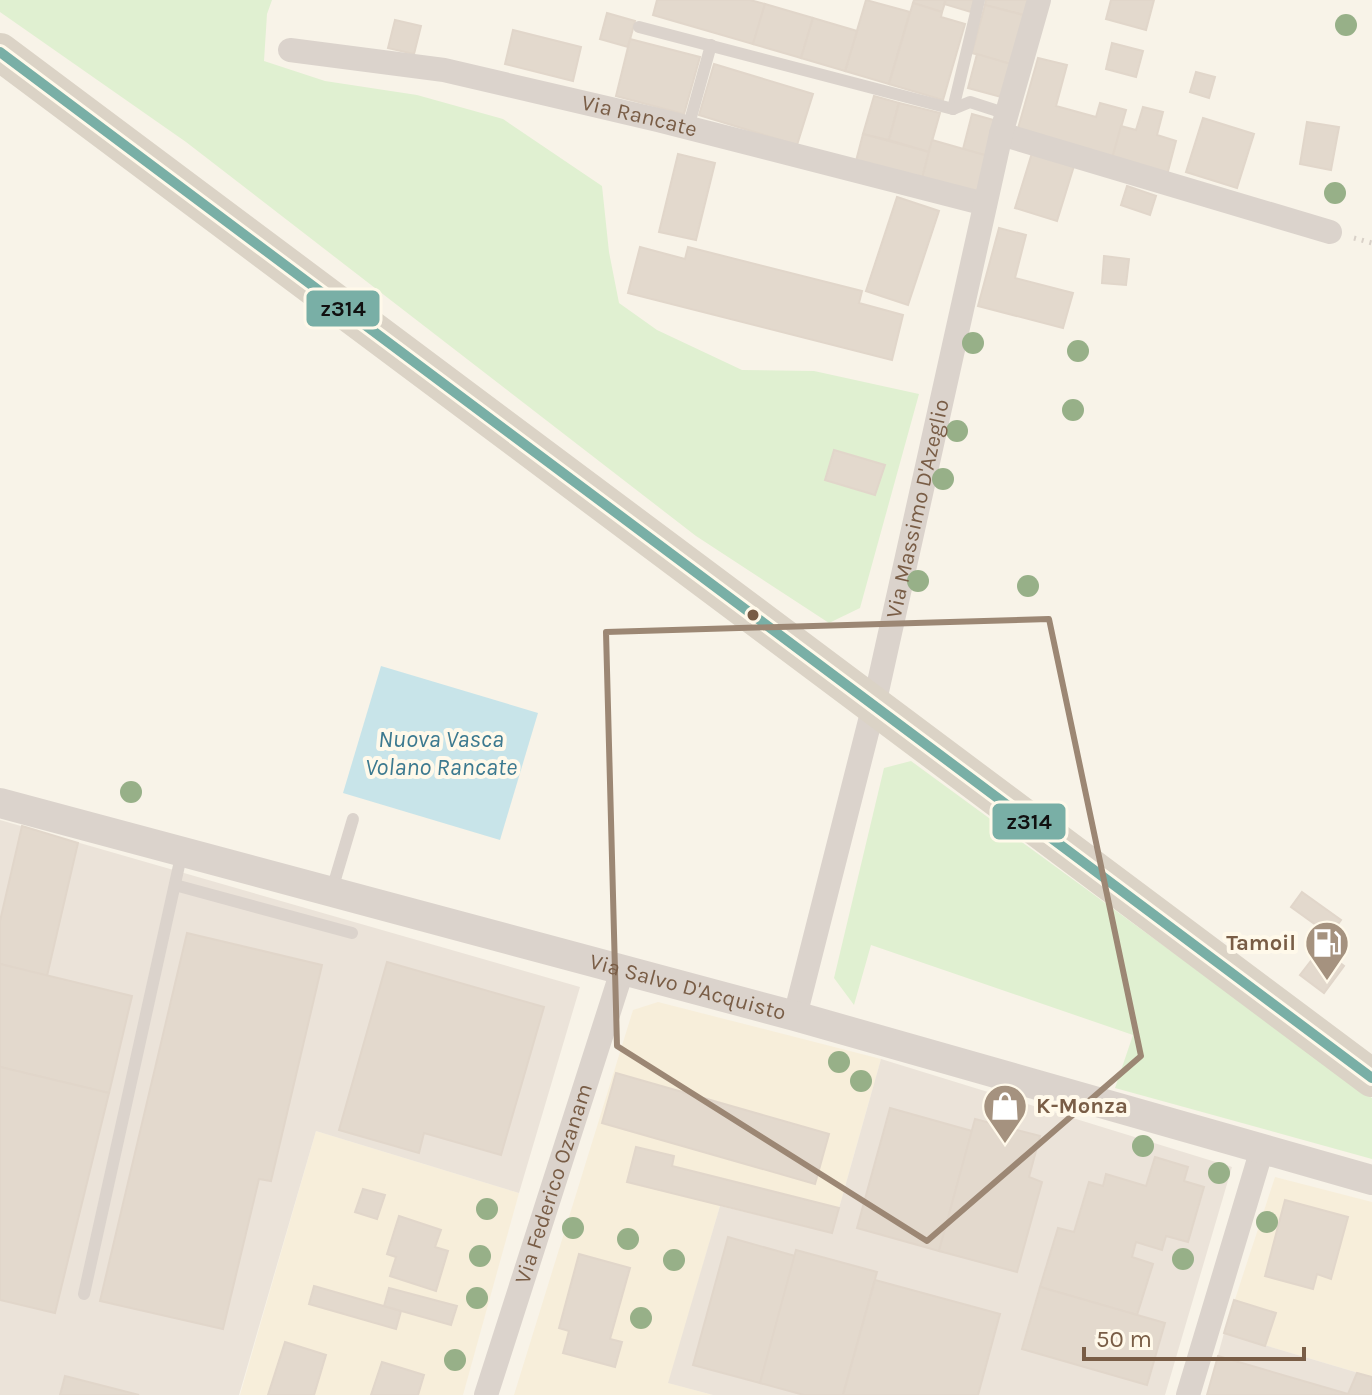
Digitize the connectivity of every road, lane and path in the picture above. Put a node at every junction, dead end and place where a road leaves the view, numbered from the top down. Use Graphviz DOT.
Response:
graph roads {
  1 [pos="979,0"];
  2 [pos="1039,0"];
  3 [pos="639,27"];
  4 [pos="711,45"];
  5 [pos="290,50"];
  6 [pos="0,52"];
  7 [pos="953,109"];
  8 [pos="1004,124"];
  9 [pos="688,128"];
  10 [pos="985,204"];
  11 [pos="1330,232"];
  12 [pos="874,705"];
  13 [pos="0,803"];
  14 [pos="353,819"];
  15 [pos="182,852"];
  16 [pos="175,885"];
  17 [pos="331,893"];
  18 [pos="352,933"];
  19 [pos="622,971"];
  20 [pos="795,1016"];
  21 [pos="1372,1078"];
  22 [pos="1262,1149"];
  23 [pos="1372,1180"];
  24 [pos="84,1294"];
  25 [pos="486,1395"];
  26 [pos="1188,1395"];
  1 -- 7 [label="lane"];
  2 -- 8 [label="street, Via Massimo D'Azeglio"];
  3 -- 4 [label="lane"];
  4 -- 7 [label="lane"];
  4 -- 9 [label="lane"];
  5 -- 9 [label="street, Via Rancate"];
  6 -- 12 [label="main road"];
  7 -- 8 [label="lane"];
  8 -- 10 [label="street, Via Massimo D'Azeglio"];
  8 -- 11 [label="street"];
  9 -- 10 [label="street, Via Rancate"];
  10 -- 12 [label="street, Via Massimo D'Azeglio"];
  12 -- 20 [label="street, Via Massimo D'Azeglio"];
  12 -- 21 [label="main road"];
  13 -- 15 [label="street, Via Salvo D'Acquisto"];
  14 -- 17 [label="lane"];
  15 -- 16 [label="lane"];
  15 -- 17 [label="street, Via Salvo D'Acquisto"];
  16 -- 18 [label="lane"];
  16 -- 24 [label="lane"];
  17 -- 19 [label="street, Via Salvo D'Acquisto"];
  19 -- 20 [label="street, Via Salvo D'Acquisto"];
  19 -- 25 [label="street, Via Federico Ozanam"];
  20 -- 22 [label="street, Via Salvo D'Acquisto"];
  22 -- 23 [label="street, Via Salvo D'Acquisto"];
  22 -- 26 [label="street"];
}
